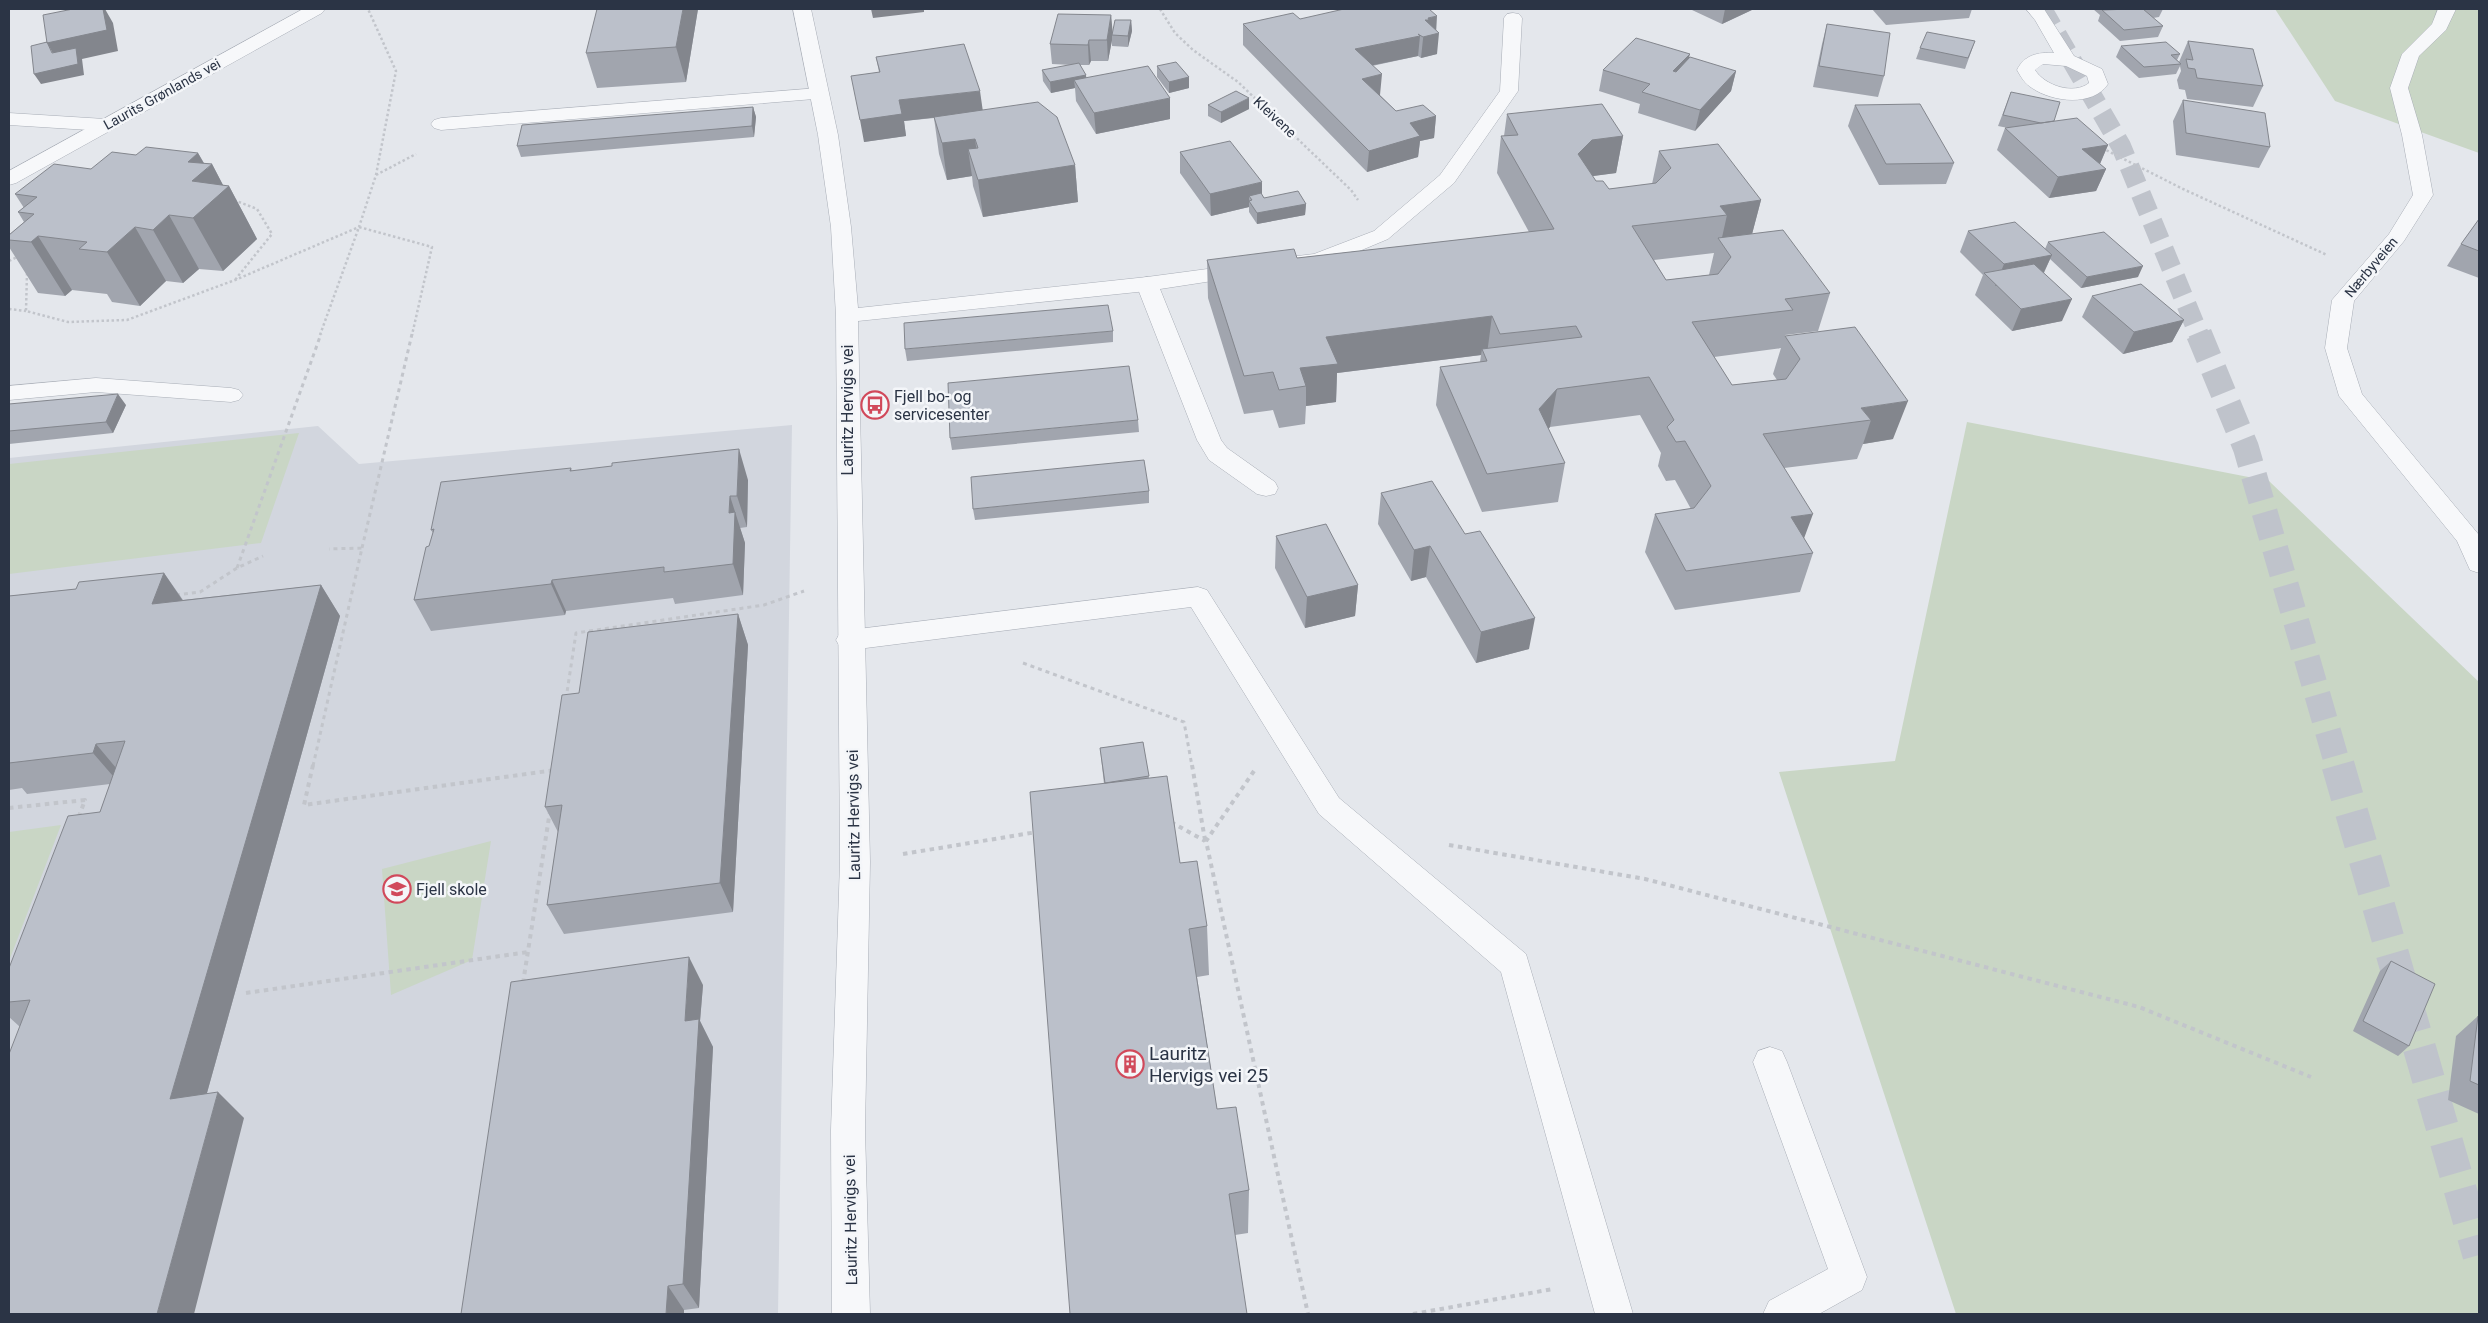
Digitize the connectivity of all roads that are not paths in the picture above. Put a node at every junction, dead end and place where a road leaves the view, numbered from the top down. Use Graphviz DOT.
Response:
graph roads {
  1 [pos="316,9"];
  2 [pos="802,9"];
  3 [pos="2035,9"];
  4 [pos="2447,9"];
  5 [pos="1513,18"];
  6 [pos="2067,60"];
  7 [pos="819,94"];
  8 [pos="9,119"];
  9 [pos="442,124"];
  10 [pos="105,125"];
  11 [pos="9,179"];
  12 [pos="1147,284"];
  13 [pos="847,316"];
  14 [pos="9,393"];
  15 [pos="231,396"];
  16 [pos="1266,488"];
  17 [pos="2479,564"];
  18 [pos="850,640"];
  19 [pos="1770,1062"];
  20 [pos="852,1314"];
  21 [pos="1614,1314"];
  22 [pos="1782,1314"];
  1 -- 10 [label="street, Laurits Grønlands vei"];
  2 -- 7 [label="street, Lauritz Hervigs vei"];
  3 -- 6 [label="street"];
  4 -- 17 [label="street, Nærbyveien"];
  5 -- 12 [label="street"];
  7 -- 9 [label="street"];
  7 -- 13 [label="street, Lauritz Hervigs vei"];
  8 -- 10 [label="street"];
  10 -- 11 [label="street, Laurits Grønlands vei"];
  12 -- 13 [label="street"];
  12 -- 16 [label="street"];
  13 -- 18 [label="street, Lauritz Hervigs vei"];
  14 -- 15 [label="street"];
  18 -- 20 [label="street, Lauritz Hervigs vei"];
  18 -- 21 [label="street"];
  19 -- 22 [label="street"];
}
